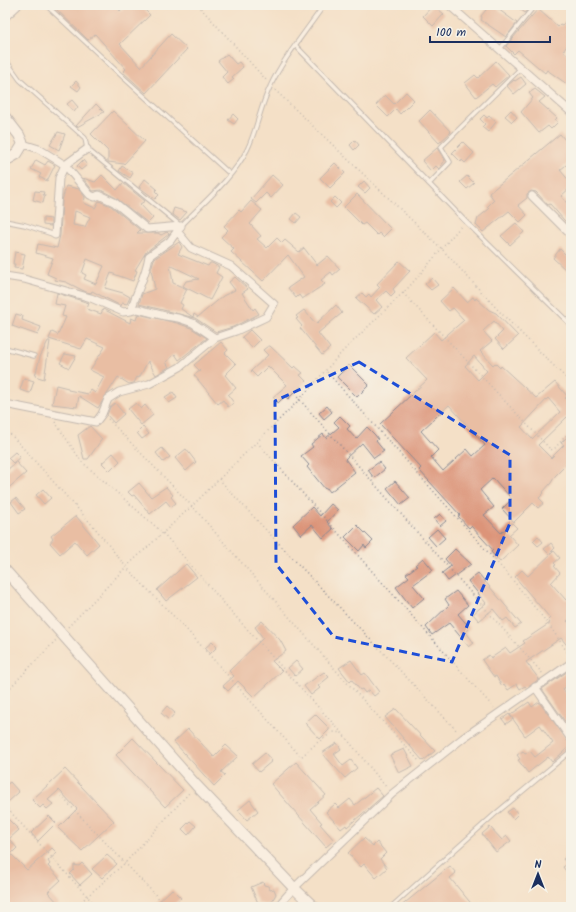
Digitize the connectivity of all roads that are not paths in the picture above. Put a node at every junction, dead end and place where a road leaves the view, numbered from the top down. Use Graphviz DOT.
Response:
graph roads {
  1 [pos="16,5"];
  2 [pos="46,5"];
  3 [pos="324,5"];
  4 [pos="449,5"];
  5 [pos="535,5"];
  6 [pos="5,15"];
  7 [pos="296,46"];
  8 [pos="500,49"];
  9 [pos="5,59"];
  10 [pos="521,68"];
  11 [pos="571,112"];
  12 [pos="5,116"];
  13 [pos="23,144"];
  14 [pos="87,149"];
  15 [pos="5,162"];
  16 [pos="65,165"];
  17 [pos="230,174"];
  18 [pos="429,184"];
  19 [pos="532,196"];
  20 [pos="5,221"];
  21 [pos="179,229"];
  22 [pos="55,235"];
  23 [pos="571,235"];
  24 [pos="5,276"];
  25 [pos="131,311"];
  26 [pos="571,325"];
  27 [pos="215,338"];
  28 [pos="5,348"];
  29 [pos="34,356"];
  30 [pos="5,404"];
  31 [pos="5,570"];
  32 [pos="571,663"];
  33 [pos="535,687"];
  34 [pos="571,739"];
  35 [pos="571,751"];
  36 [pos="294,888"];
  37 [pos="277,907"];
  38 [pos="314,907"];
  39 [pos="391,907"];
  1 -- 6 [label="street"];
  2 -- 17 [label="lane"];
  3 -- 7 [label="lane"];
  4 -- 8 [label="street"];
  5 -- 8 [label="lane"];
  7 -- 17 [label="lane"];
  7 -- 18 [label="lane"];
  8 -- 10 [label="street"];
  9 -- 14 [label="lane"];
  10 -- 11 [label="street"];
  10 -- 18 [label="lane"];
  12 -- 13 [label="street"];
  13 -- 15 [label="street"];
  13 -- 16 [label="street"];
  14 -- 16 [label="street"];
  14 -- 21 [label="lane"];
  16 -- 21 [label="street"];
  16 -- 22 [label="street"];
  17 -- 21 [label="lane"];
  18 -- 26 [label="lane"];
  19 -- 23 [label="street"];
  20 -- 22 [label="lane"];
  21 -- 25 [label="street"];
  21 -- 27 [label="street"];
  24 -- 25 [label="street"];
  25 -- 27 [label="street"];
  27 -- 30 [label="street"];
  28 -- 29 [label="lane"];
  31 -- 36 [label="street"];
  32 -- 33 [label="street"];
  33 -- 34 [label="street"];
  33 -- 36 [label="street"];
  35 -- 39 [label="lane"];
  36 -- 37 [label="street"];
  36 -- 38 [label="street"];
}
